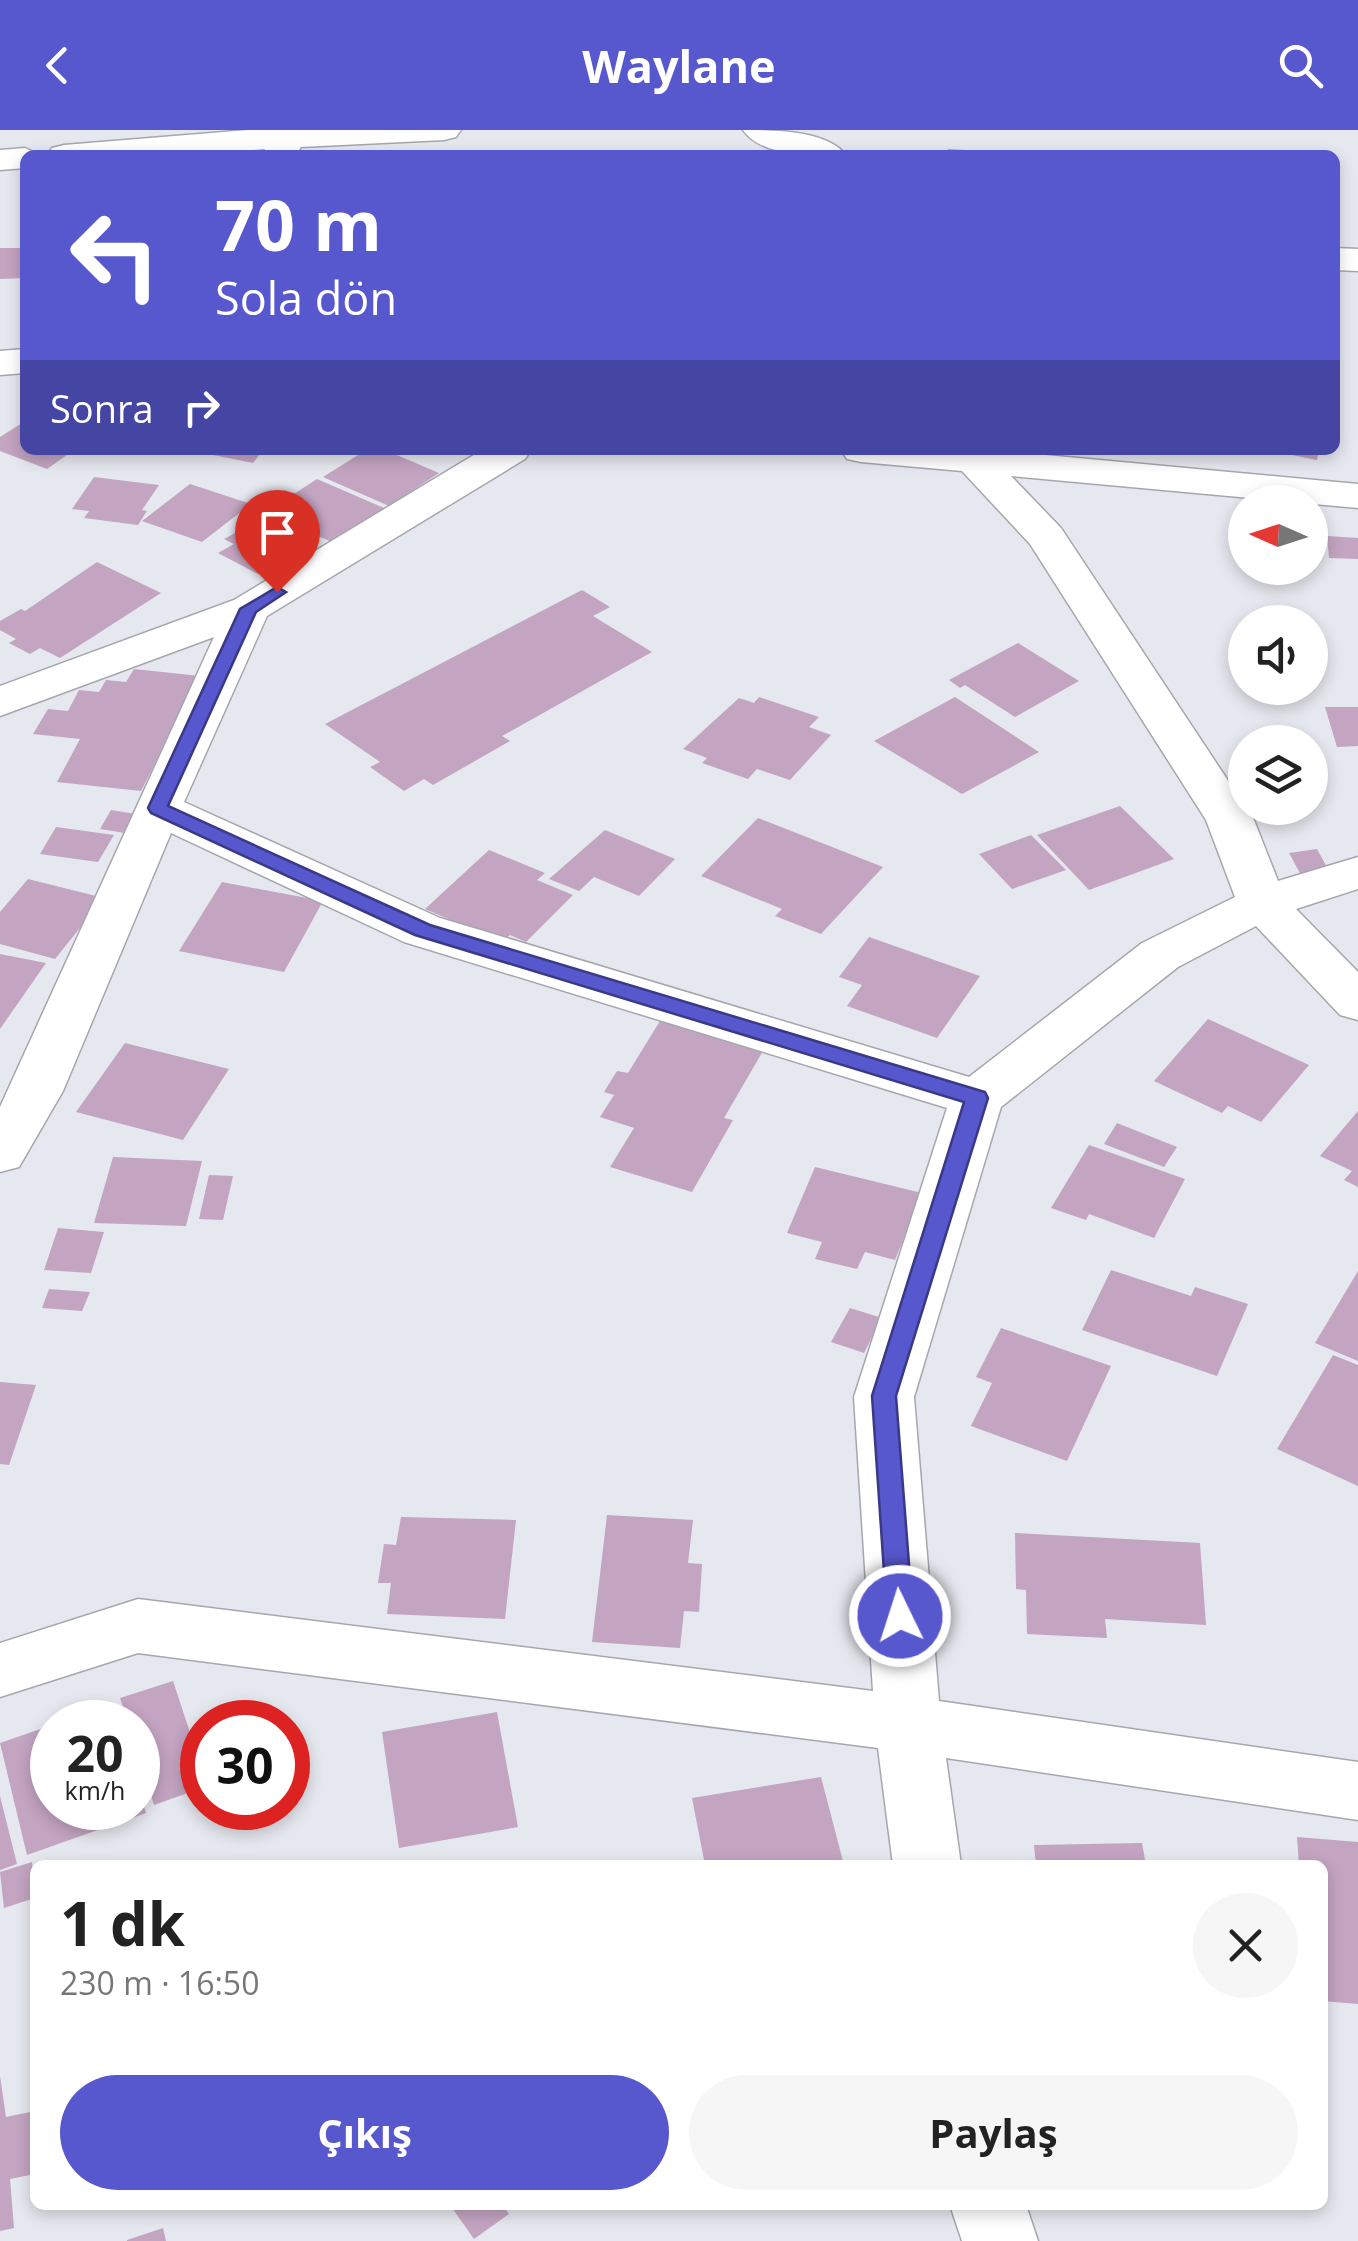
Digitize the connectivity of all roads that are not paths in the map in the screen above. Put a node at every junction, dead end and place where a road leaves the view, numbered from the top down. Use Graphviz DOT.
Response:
graph roads {
  1 [pos="444,130"];
  2 [pos="760,130"];
  3 [pos="285,141"];
  4 [pos="143,150"];
  5 [pos="815,150"];
  6 [pos="503,455"];
  7 [pos="906,455"];
  8 [pos="976,463"];
  9 [pos="1358,496"];
  10 [pos="249,609"];
  11 [pos="0,702"];
  12 [pos="158,808"];
  13 [pos="1358,873"];
  14 [pos="1262,903"];
  15 [pos="1358,1003"];
  16 [pos="977,1098"];
  17 [pos="0,1153"];
  18 [pos="0,1670"];
  19 [pos="908,1726"];
  20 [pos="1358,1791"];
  21 [pos="926,1860"];
  22 [pos="990,2210"];
  23 [pos="1000,2241"];
  1 -- 3 [label="street"];
  2 -- 5 [label="street"];
  3 -- 4 [label="street"];
  6 -- 10 [label="street"];
  7 -- 8 [label="street"];
  8 -- 9 [label="street"];
  8 -- 14 [label="street"];
  10 -- 11 [label="street"];
  10 -- 12 [label="street"];
  12 -- 16 [label="street"];
  12 -- 17 [label="street"];
  13 -- 14 [label="street"];
  14 -- 15 [label="street"];
  14 -- 16 [label="street"];
  16 -- 19 [label="street"];
  18 -- 19 [label="street"];
  19 -- 20 [label="street"];
  19 -- 21 [label="street"];
  22 -- 23 [label="street"];
}
